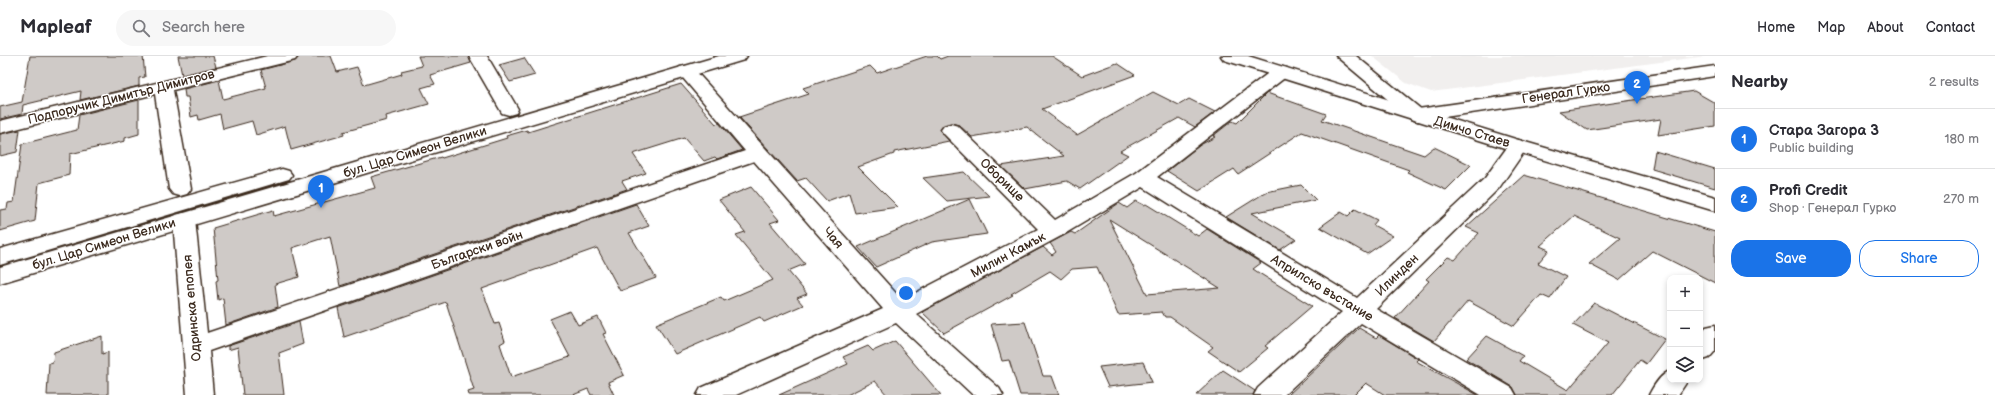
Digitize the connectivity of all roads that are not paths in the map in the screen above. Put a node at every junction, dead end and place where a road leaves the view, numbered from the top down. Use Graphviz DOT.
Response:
graph roads {
  1 [pos="289,56"];
  2 [pos="478,56"];
  3 [pos="738,56"];
  4 [pos="1230,56"];
  5 [pos="1346,56"];
  6 [pos="689,64"];
  7 [pos="1715,71"];
  8 [pos="1281,72"];
  9 [pos="163,87"];
  10 [pos="509,109"];
  11 [pos="1418,115"];
  12 [pos="0,127"];
  13 [pos="951,130"];
  14 [pos="1518,146"];
  15 [pos="758,153"];
  16 [pos="1143,178"];
  17 [pos="180,189"];
  18 [pos="1715,204"];
  19 [pos="184,220"];
  20 [pos="1053,230"];
  21 [pos="0,257"];
  22 [pos="0,275"];
  23 [pos="1359,311"];
  24 [pos="899,312"];
  25 [pos="1715,334"];
  26 [pos="196,346"];
  27 [pos="1703,348"];
  28 [pos="1672,383"];
  29 [pos="200,395"];
  30 [pos="710,395"];
  31 [pos="990,395"];
  32 [pos="1267,395"];
  33 [pos="1503,395"];
  34 [pos="1662,395"];
  1 -- 9 [label="street, Подпоручик Димитър Димитров"];
  2 -- 10 [label="street"];
  3 -- 6 [label="street, бул. Цар Симеон Велики"];
  4 -- 8 [label="street, Димчо Стаев"];
  5 -- 11 [label="street"];
  6 -- 10 [label="street, бул. Цар Симеон Велики"];
  6 -- 15 [label="street, Чая"];
  6 -- 19 [label="street, бул. Цар Симеон Велики"];
  7 -- 11 [label="street, Генерал Гурко"];
  8 -- 11 [label="street, Димчо Стаев"];
  8 -- 16 [label="street, Милин Камък"];
  9 -- 12 [label="street, Подпоручик Димитър Димитров"];
  9 -- 17 [label="street"];
  10 -- 21 [label="street, бул. Цар Симеон Велики"];
  11 -- 14 [label="street, Димчо Стаев"];
  13 -- 20 [label="street, Оборище"];
  14 -- 18 [label="street, Димчо Стаев"];
  14 -- 23 [label="street, Илинден"];
  15 -- 24 [label="street, Чая"];
  15 -- 26 [label="street, Български войн"];
  16 -- 20 [label="street, Милин Камък"];
  16 -- 23 [label="street, Априлско въстание"];
  19 -- 22 [label="street, бул. Цар Симеон Велики"];
  19 -- 26 [label="street, Одринска епопея"];
  20 -- 24 [label="street, Милин Камък"];
  23 -- 32 [label="street, Илинден"];
  23 -- 33 [label="street, Априлско въстание"];
  24 -- 30 [label="street, Милин Камък"];
  24 -- 31 [label="street, Чая"];
  25 -- 27 [label="street"];
  26 -- 29 [label="street, Одринска епопея"];
  28 -- 34 [label="street"];
}
